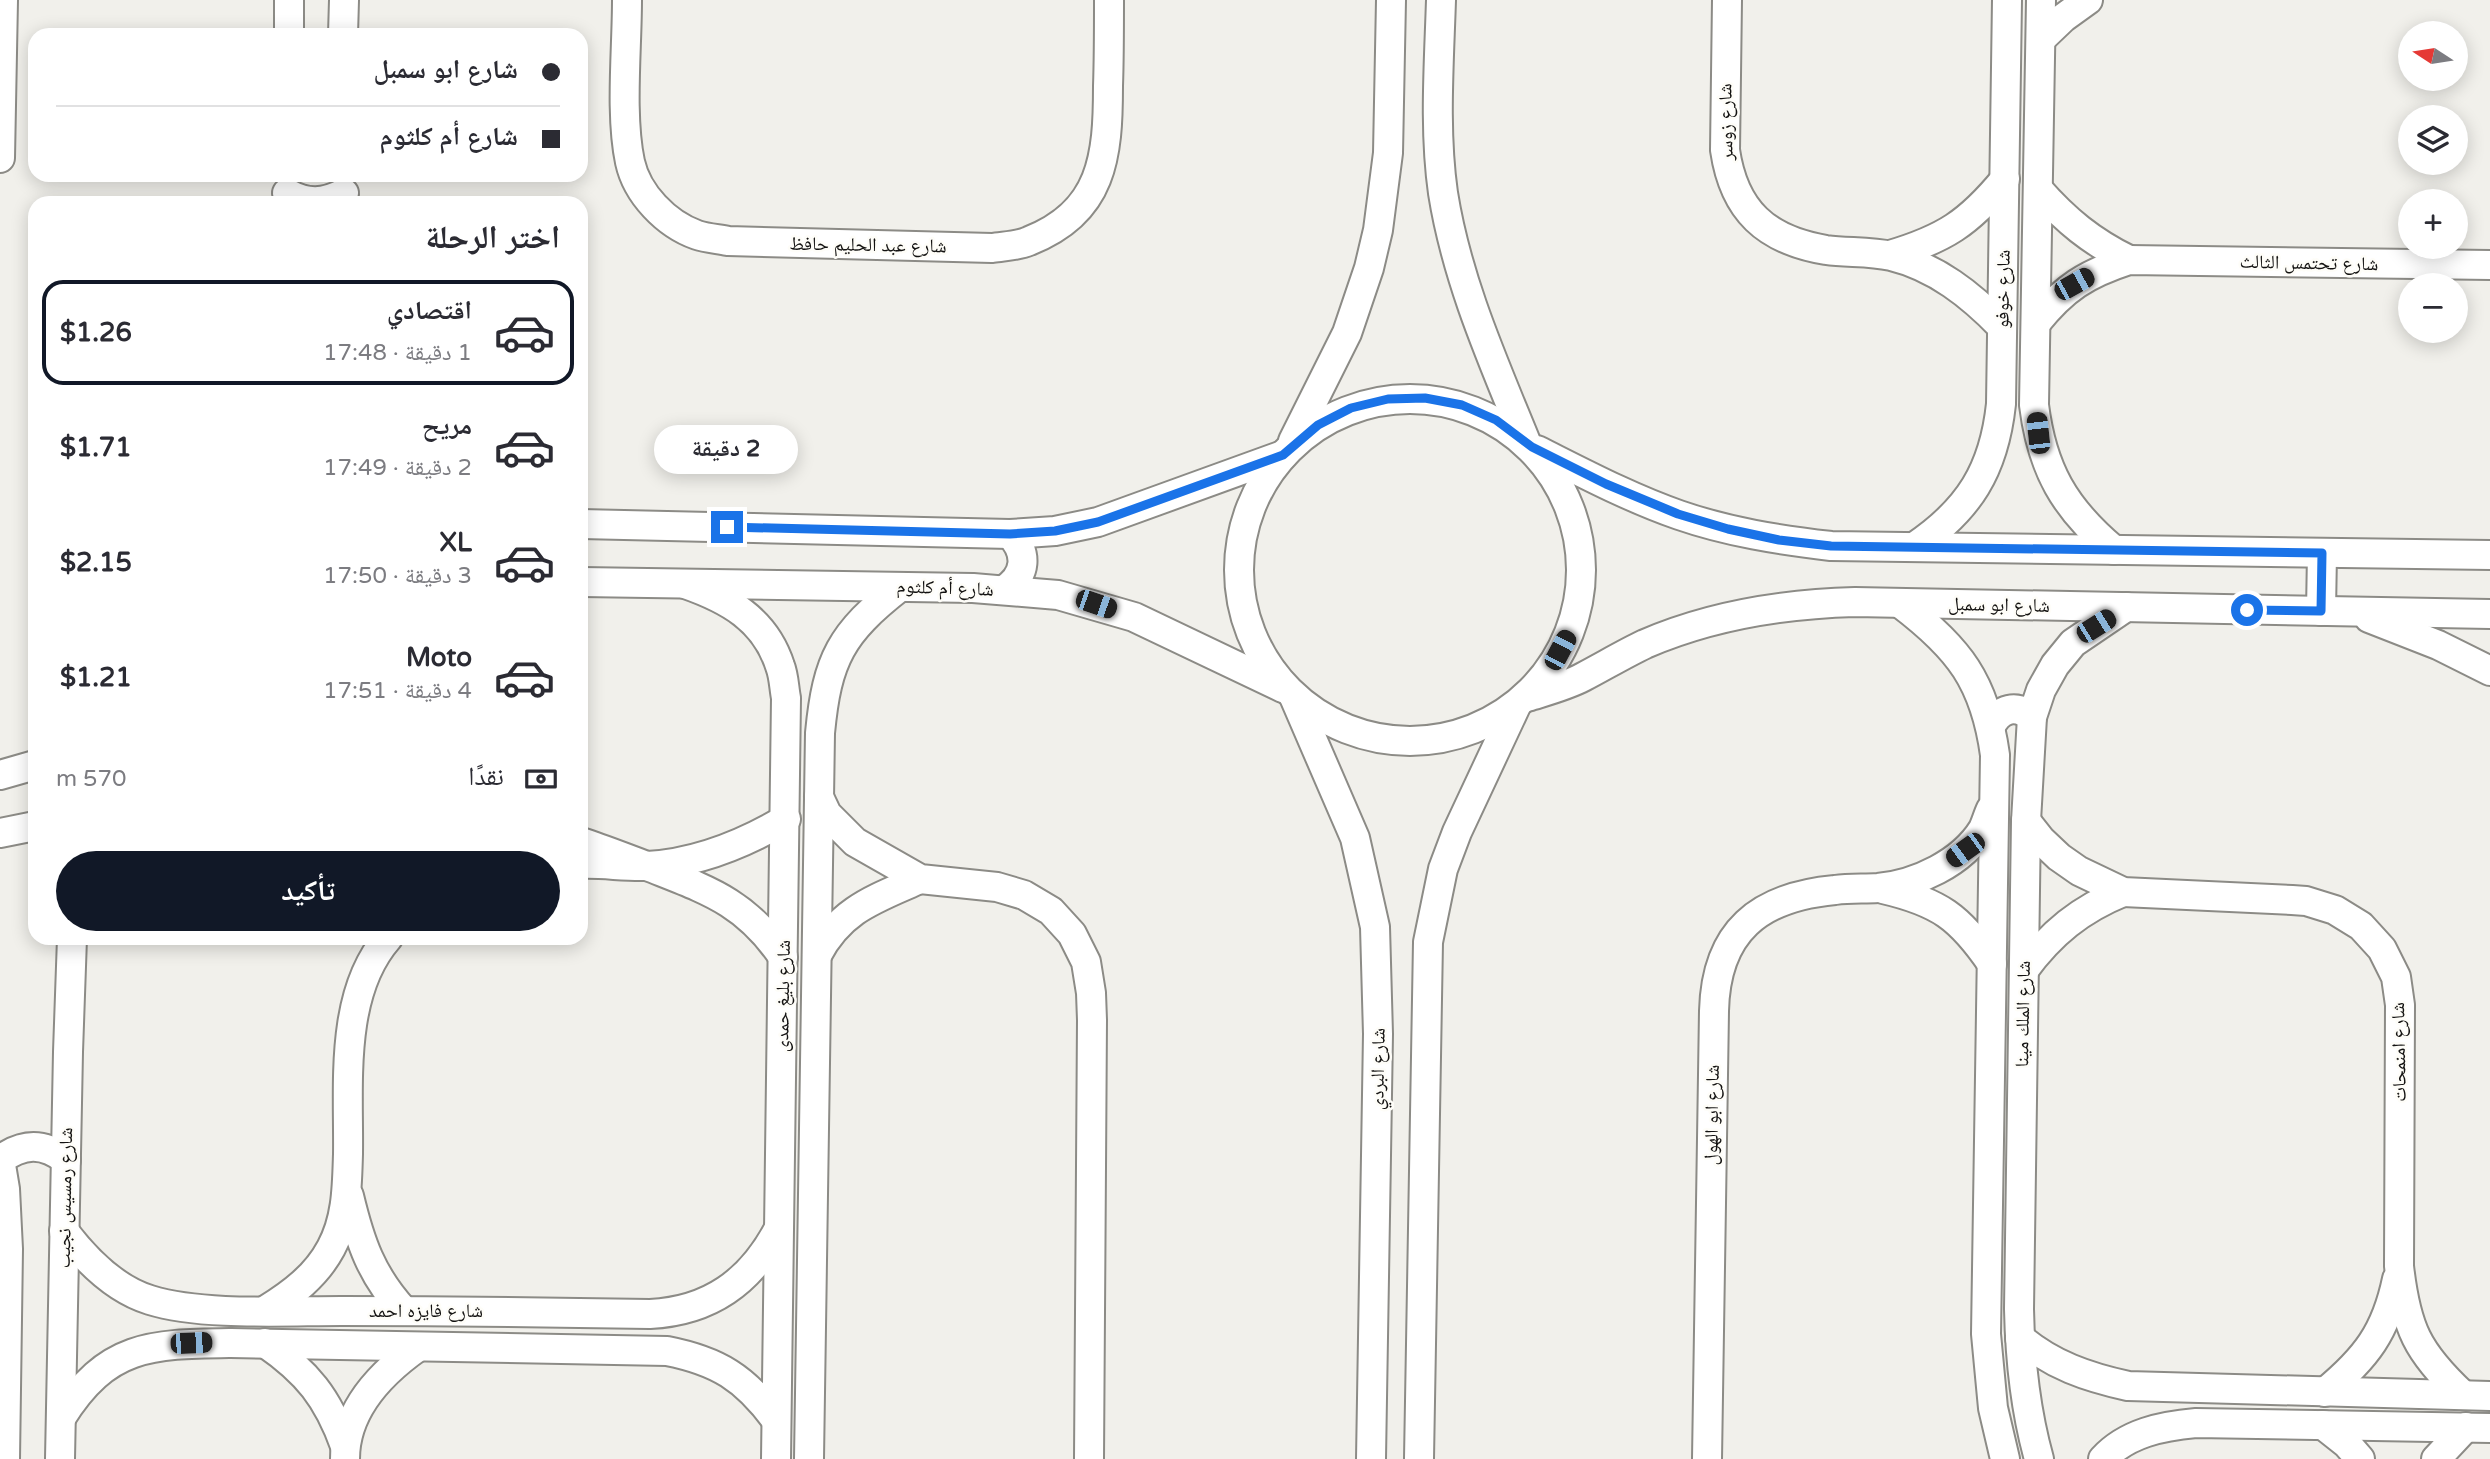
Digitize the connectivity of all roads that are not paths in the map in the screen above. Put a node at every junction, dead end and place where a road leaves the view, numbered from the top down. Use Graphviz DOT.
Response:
graph roads {
  1 [pos="3,0"];
  2 [pos="289,0"];
  3 [pos="344,0"];
  4 [pos="627,0"];
  5 [pos="1109,0"];
  6 [pos="1391,0"];
  7 [pos="1441,0"];
  8 [pos="1727,0"];
  9 [pos="2007,0"];
  10 [pos="2041,0"];
  11 [pos="2088,0"];
  12 [pos="289,28"];
  13 [pos="343,28"];
  14 [pos="2041,38"];
  15 [pos="0,158"];
  16 [pos="2005,178"];
  17 [pos="2038,189"];
  18 [pos="1889,255"];
  19 [pos="2129,260"];
  20 [pos="2490,265"];
  21 [pos="2036,323"];
  22 [pos="2003,327"];
  23 [pos="2001,404"];
  24 [pos="2034,405"];
  25 [pos="1529,445"];
  26 [pos="1286,452"];
  27 [pos="588,508"];
  28 [pos="588,524"];
  29 [pos="618,525"];
  30 [pos="1010,534"];
  31 [pos="1914,547"];
  32 [pos="2113,550"];
  33 [pos="2322,553"];
  34 [pos="2490,555"];
  35 [pos="588,582"];
  36 [pos="685,583"];
  37 [pos="900,587"];
  38 [pos="1004,590"];
  39 [pos="1901,604"];
  40 [pos="2126,607"];
  41 [pos="2321,611"];
  42 [pos="2354,611"];
  43 [pos="2490,614"];
  44 [pos="2490,671"];
  45 [pos="1290,693"];
  46 [pos="1520,702"];
  47 [pos="2032,717"];
  48 [pos="1991,726"];
  49 [pos="820,733"];
  50 [pos="787,734"];
  51 [pos="819,797"];
  52 [pos="1994,800"];
  53 [pos="786,819"];
  54 [pos="2026,821"];
  55 [pos="28,827"];
  56 [pos="0,833"];
  57 [pos="588,845"];
  58 [pos="588,864"];
  59 [pos="646,866"];
  60 [pos="920,879"];
  61 [pos="1881,888"];
  62 [pos="2123,892"];
  63 [pos="384,945"];
  64 [pos="73,947"];
  65 [pos="817,955"];
  66 [pos="783,957"];
  67 [pos="1992,964"];
  68 [pos="2024,970"];
  69 [pos="781,1158"];
  70 [pos="814,1158"];
  71 [pos="0,1159"];
  72 [pos="66,1160"];
  73 [pos="347,1190"];
  74 [pos="780,1228"];
  75 [pos="64,1231"];
  76 [pos="2399,1266"];
  77 [pos="1373,1306"];
  78 [pos="1421,1309"];
  79 [pos="232,1310"];
  80 [pos="266,1311"];
  81 [pos="404,1311"];
  82 [pos="670,1313"];
  83 [pos="2020,1338"];
  84 [pos="231,1343"];
  85 [pos="265,1343"];
  86 [pos="418,1347"];
  87 [pos="667,1351"];
  88 [pos="2190,1390"];
  89 [pos="2325,1392"];
  90 [pos="2477,1395"];
  91 [pos="61,1418"];
  92 [pos="776,1420"];
  93 [pos="2196,1423"];
  94 [pos="2323,1425"];
  95 [pos="2478,1428"];
  96 [pos="345,1452"];
  97 [pos="5,1459"];
  98 [pos="60,1459"];
  99 [pos="776,1459"];
  100 [pos="809,1459"];
  101 [pos="1089,1459"];
  102 [pos="1371,1459"];
  103 [pos="1419,1459"];
  104 [pos="1707,1459"];
  105 [pos="2005,1459"];
  106 [pos="2039,1459"];
  107 [pos="2103,1459"];
  108 [pos="2360,1459"];
  109 [pos="2436,1459"];
  1 -- 15 [label="street"];
  2 -- 12 [label="street"];
  3 -- 13 [label="street"];
  4 -- 5 [label="street, شارع عبد الحليم حافظ"];
  6 -- 26 [label="street"];
  7 -- 25 [label="street"];
  8 -- 18 [label="street, شارع زوسر"];
  9 -- 16 [label="street, شارع خوفو"];
  10 -- 14 [label="street, شارع خوفو"];
  11 -- 14 [label="street"];
  14 -- 17 [label="street, شارع خوفو"];
  16 -- 18 [label="street, شارع زوسر"];
  16 -- 22 [label="street, شارع خوفو"];
  17 -- 19 [label="street, شارع تحتمس الثالث"];
  17 -- 21 [label="street, شارع خوفو"];
  18 -- 22 [label="street, شارع زوسر"];
  19 -- 20 [label="street, شارع تحتمس الثالث"];
  19 -- 21 [label="street, شارع تحتمس الثالث"];
  21 -- 24 [label="street, شارع خوفو"];
  22 -- 23 [label="street, شارع خوفو"];
  23 -- 24 [label="street"];
  23 -- 31 [label="street, شارع خوفو"];
  24 -- 32 [label="street, شارع خوفو"];
  25 -- 26 [label="street"];
  25 -- 31 [label="street"];
  25 -- 46 [label="street"];
  26 -- 30 [label="street"];
  26 -- 45 [label="street"];
  27 -- 29 [label="street"];
  28 -- 29 [label="street"];
  29 -- 30 [label="street"];
  30 -- 38 [label="street"];
  31 -- 32 [label="street"];
  32 -- 33 [label="street"];
  33 -- 34 [label="street"];
  33 -- 41 [label="street"];
  35 -- 36 [label="street, شارع أم كلثوم"];
  36 -- 37 [label="street, شارع أم كلثوم"];
  36 -- 50 [label="street, شارع بليغ حمدى"];
  37 -- 38 [label="street, شارع أم كلثوم"];
  37 -- 49 [label="street, شارع بليغ حمدى"];
  38 -- 45 [label="street, شارع أم كلثوم"];
  39 -- 40 [label="street, شارع ابو سمبل"];
  39 -- 46 [label="street, شارع ابو سمبل"];
  39 -- 48 [label="street, شارع الملك مينا"];
  40 -- 41 [label="street, شارع ابو سمبل"];
  40 -- 47 [label="street, شارع الملك مينا"];
  41 -- 42 [label="street, شارع ابو سمبل"];
  42 -- 43 [label="street, شارع ابو سمبل"];
  42 -- 44 [label="street"];
  45 -- 46 [label="street"];
  45 -- 77 [label="street, شارع البردي"];
  46 -- 78 [label="street"];
  47 -- 48 [label="street"];
  47 -- 54 [label="street, شارع الملك مينا"];
  48 -- 52 [label="street, شارع الملك مينا"];
  49 -- 50 [label="street"];
  49 -- 51 [label="street, شارع بليغ حمدى"];
  50 -- 53 [label="street, شارع بليغ حمدى"];
  51 -- 60 [label="street"];
  51 -- 65 [label="street, شارع بليغ حمدى"];
  52 -- 61 [label="street, شارع ابو الهول"];
  52 -- 67 [label="street, شارع الملك مينا"];
  53 -- 59 [label="street"];
  53 -- 66 [label="street, شارع بليغ حمدى"];
  54 -- 62 [label="street, شارع امنمحات"];
  54 -- 68 [label="street, شارع الملك مينا"];
  55 -- 56 [label="street"];
  57 -- 59 [label="street"];
  58 -- 59 [label="street"];
  59 -- 66 [label="street"];
  60 -- 65 [label="street"];
  60 -- 101 [label="street"];
  61 -- 67 [label="street, شارع ابو الهول"];
  61 -- 104 [label="street, شارع ابو الهول"];
  62 -- 68 [label="street, شارع امنمحات"];
  62 -- 76 [label="street, شارع امنمحات"];
  63 -- 73 [label="street"];
  64 -- 72 [label="street, شارع رمسيس نجيب"];
  65 -- 70 [label="street, شارع بليغ حمدى"];
  66 -- 69 [label="street, شارع بليغ حمدى"];
  67 -- 105 [label="street, شارع الملك مينا"];
  68 -- 83 [label="street, شارع الملك مينا"];
  69 -- 70 [label="street"];
  69 -- 74 [label="street, شارع بليغ حمدى"];
  70 -- 100 [label="street, شارع بليغ حمدى"];
  71 -- 72 [label="street"];
  71 -- 97 [label="street"];
  72 -- 75 [label="street, شارع رمسيس نجيب"];
  73 -- 80 [label="street"];
  73 -- 81 [label="street"];
  74 -- 82 [label="street, شارع فايزه احمد"];
  74 -- 92 [label="street, شارع بليغ حمدى"];
  75 -- 79 [label="street, شارع فايزه احمد"];
  75 -- 91 [label="street, شارع رمسيس نجيب"];
  76 -- 89 [label="street, شارع امنمحات"];
  76 -- 90 [label="street, شارع امنمحات"];
  77 -- 78 [label="street"];
  77 -- 102 [label="street, شارع البردي"];
  78 -- 103 [label="street"];
  79 -- 80 [label="street, شارع فايزه احمد"];
  79 -- 84 [label="street"];
  80 -- 81 [label="street, شارع فايزه احمد"];
  81 -- 82 [label="street, شارع فايزه احمد"];
  82 -- 87 [label="street"];
  83 -- 88 [label="street"];
  83 -- 106 [label="street, شارع الملك مينا"];
  84 -- 85 [label="street, شارع فايزه احمد"];
  84 -- 91 [label="street, شارع فايزه احمد"];
  85 -- 86 [label="street, شارع فايزه احمد"];
  85 -- 96 [label="street"];
  86 -- 87 [label="street, شارع فايزه احمد"];
  86 -- 96 [label="street"];
  87 -- 92 [label="street, شارع فايزه احمد"];
  88 -- 89 [label="street"];
  88 -- 93 [label="street"];
  89 -- 90 [label="street"];
  91 -- 98 [label="street, شارع رمسيس نجيب"];
  92 -- 99 [label="street, شارع بليغ حمدى"];
  93 -- 94 [label="street"];
  93 -- 107 [label="street"];
  94 -- 95 [label="street"];
  94 -- 108 [label="street"];
  95 -- 109 [label="street"];
}
